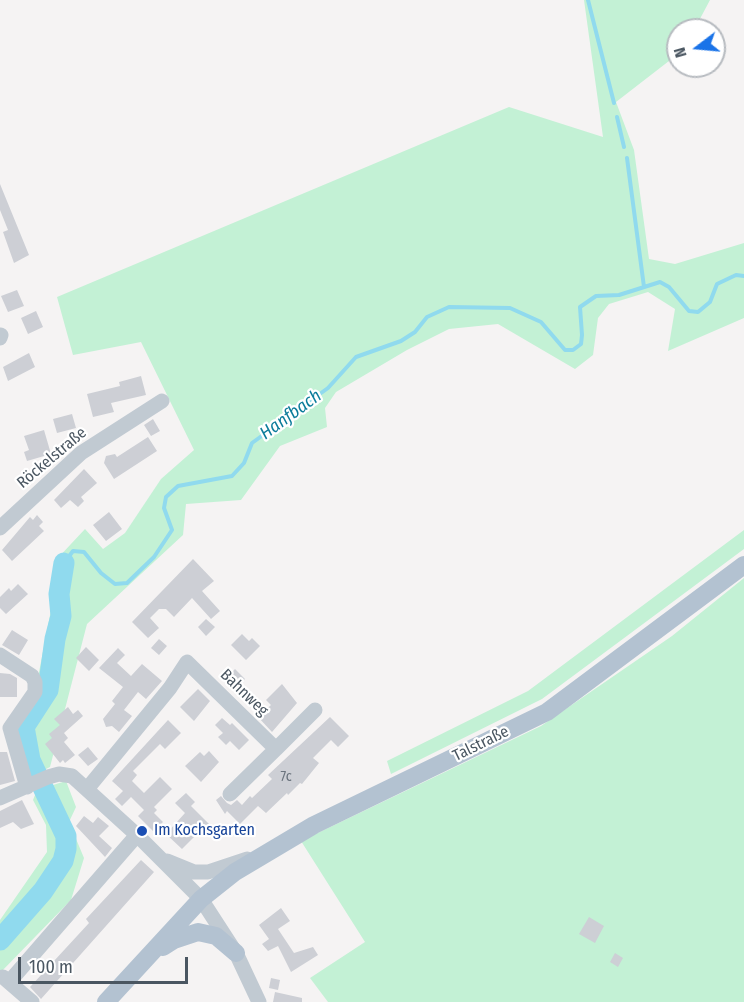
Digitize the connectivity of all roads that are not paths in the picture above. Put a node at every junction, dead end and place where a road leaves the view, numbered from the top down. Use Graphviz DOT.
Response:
graph roads {
  1 [pos="162,401"];
  2 [pos="0,528"];
  3 [pos="744,565"];
  4 [pos="0,655"];
  5 [pos="315,710"];
  6 [pos="276,749"];
  7 [pos="37,782"];
  8 [pos="87,789"];
  9 [pos="230,794"];
  10 [pos="0,798"];
  11 [pos="137,835"];
  12 [pos="273,848"];
  13 [pos="162,859"];
  14 [pos="201,899"];
  15 [pos="236,953"];
  16 [pos="149,956"];
  17 [pos="5,980"];
  18 [pos="32,1002"];
  19 [pos="106,1002"];
  20 [pos="259,1002"];
  1 -- 2 [label="street, Röckelstraße"];
  3 -- 12 [label="main road, Talstraße"];
  4 -- 7 [label="street"];
  5 -- 6 [label="street"];
  6 -- 8 [label="street, Bahnweg"];
  6 -- 9 [label="street"];
  7 -- 8 [label="street"];
  7 -- 10 [label="street"];
  8 -- 11 [label="street"];
  11 -- 13 [label="street"];
  11 -- 17 [label="street"];
  12 -- 13 [label="street"];
  12 -- 14 [label="main road, Talstraße"];
  13 -- 14 [label="street"];
  14 -- 15 [label="street"];
  14 -- 16 [label="main road, Talstraße"];
  15 -- 16 [label="main road"];
  15 -- 20 [label="street"];
  16 -- 19 [label="main road"];
  17 -- 18 [label="street"];
}
